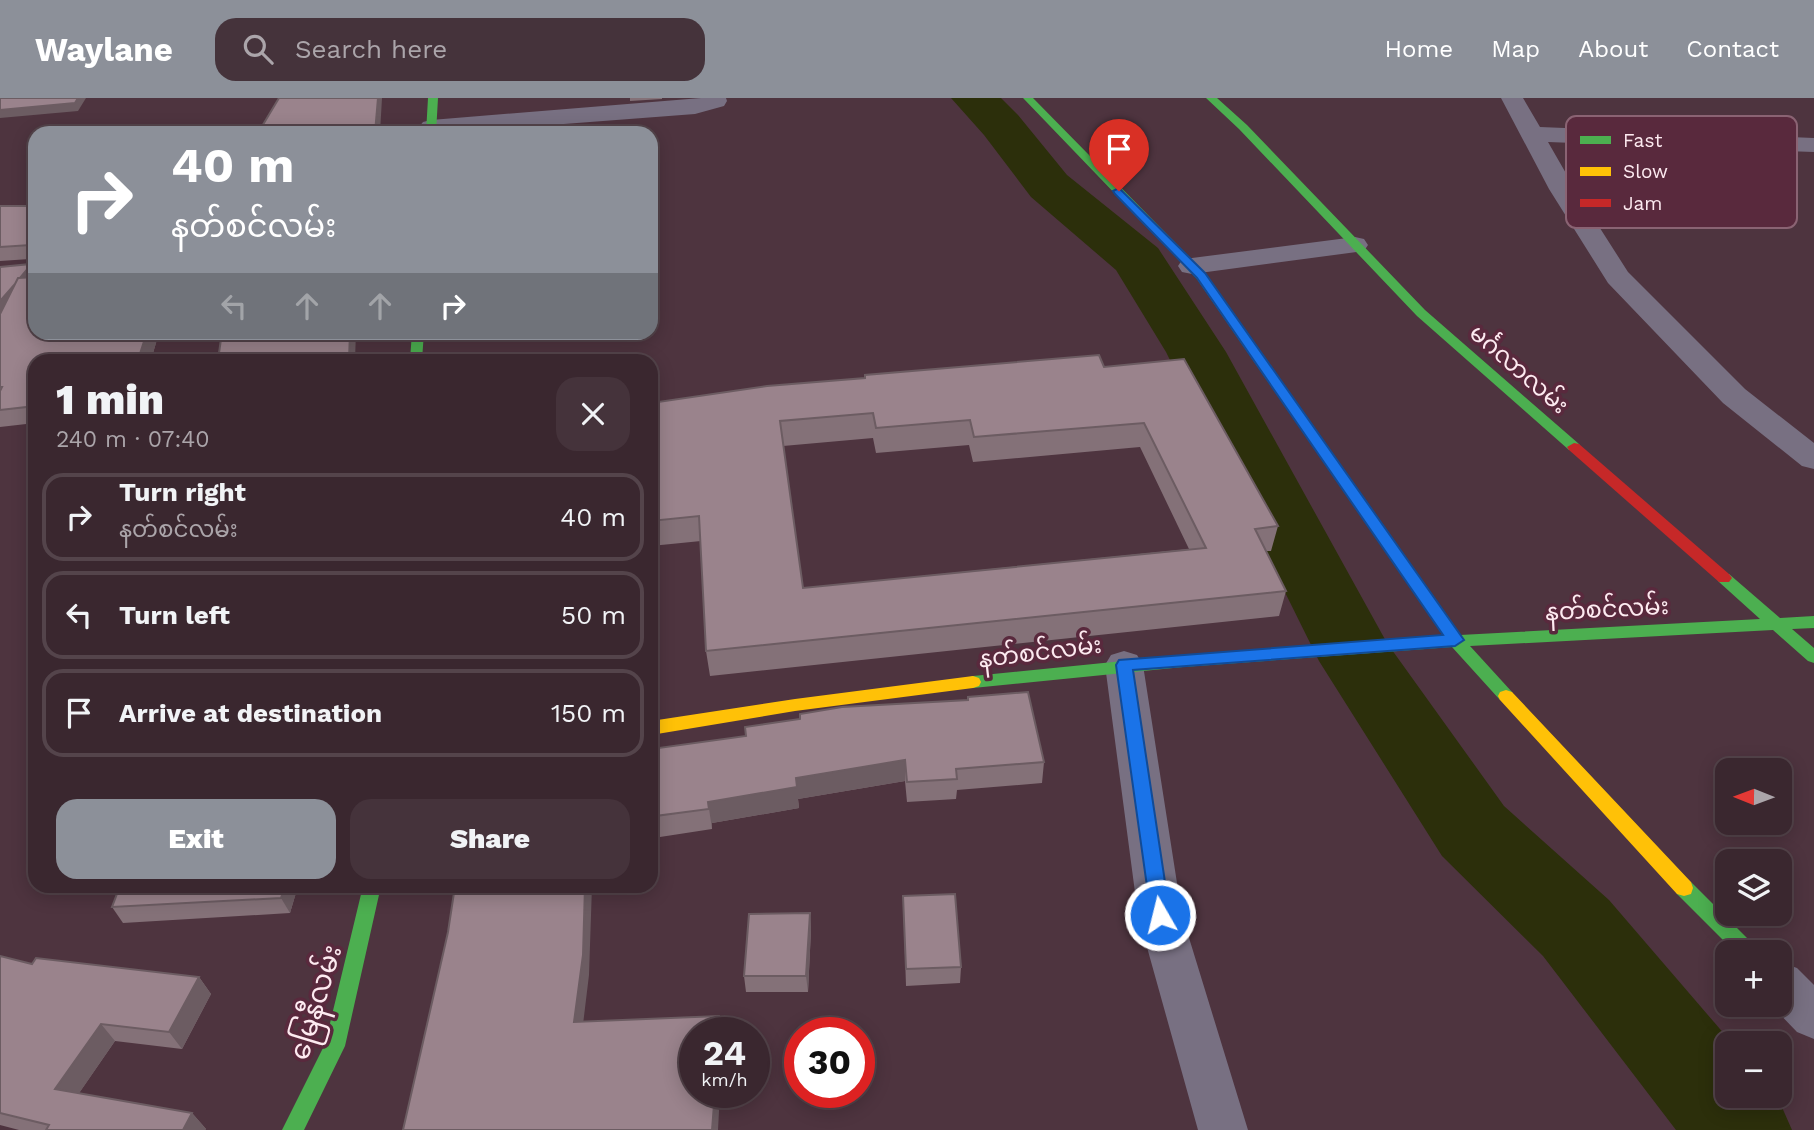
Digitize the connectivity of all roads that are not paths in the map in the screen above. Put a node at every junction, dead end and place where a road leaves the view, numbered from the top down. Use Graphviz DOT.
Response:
graph roads {
  1 [pos="433,98"];
  2 [pos="715,98"];
  3 [pos="1028,98"];
  4 [pos="1211,98"];
  5 [pos="1512,98"];
  6 [pos="431,126"];
  7 [pos="477,126"];
  8 [pos="1532,134"];
  9 [pos="1566,135"];
  10 [pos="1566,195"];
  11 [pos="1587,228"];
  12 [pos="1355,245"];
  13 [pos="1192,266"];
  14 [pos="1814,459"];
  15 [pos="1814,622"];
  16 [pos="1773,623"];
  17 [pos="1455,640"];
  18 [pos="1814,657"];
  19 [pos="1124,665"];
  20 [pos="658,728"];
  21 [pos="371,893"];
  22 [pos="1736,940"];
  23 [pos="1792,995"];
  24 [pos="1814,1017"];
  25 [pos="293,1130"];
  26 [pos="1223,1130"];
  1 -- 6 [label="street"];
  2 -- 7 [label="street"];
  3 -- 13 [label="street"];
  4 -- 12 [label="street, မင်္ဂလာလမ်း"];
  5 -- 8 [label="street"];
  8 -- 9 [label="street"];
  8 -- 10 [label="street"];
  11 -- 14 [label="street"];
  12 -- 13 [label="street"];
  12 -- 16 [label="street, မင်္ဂလာလမ်း"];
  13 -- 17 [label="street"];
  15 -- 16 [label="street, နတ်စင်လမ်း"];
  16 -- 17 [label="street, နတ်စင်လမ်း"];
  16 -- 18 [label="street, မင်္ဂလာလမ်း"];
  17 -- 19 [label="street, နတ်စင်လမ်း"];
  17 -- 22 [label="street"];
  19 -- 20 [label="street, နတ်စင်လမ်း"];
  19 -- 26 [label="street"];
  21 -- 25 [label="street, မြေနီလမ်း"];
  23 -- 24 [label="street"];
}
